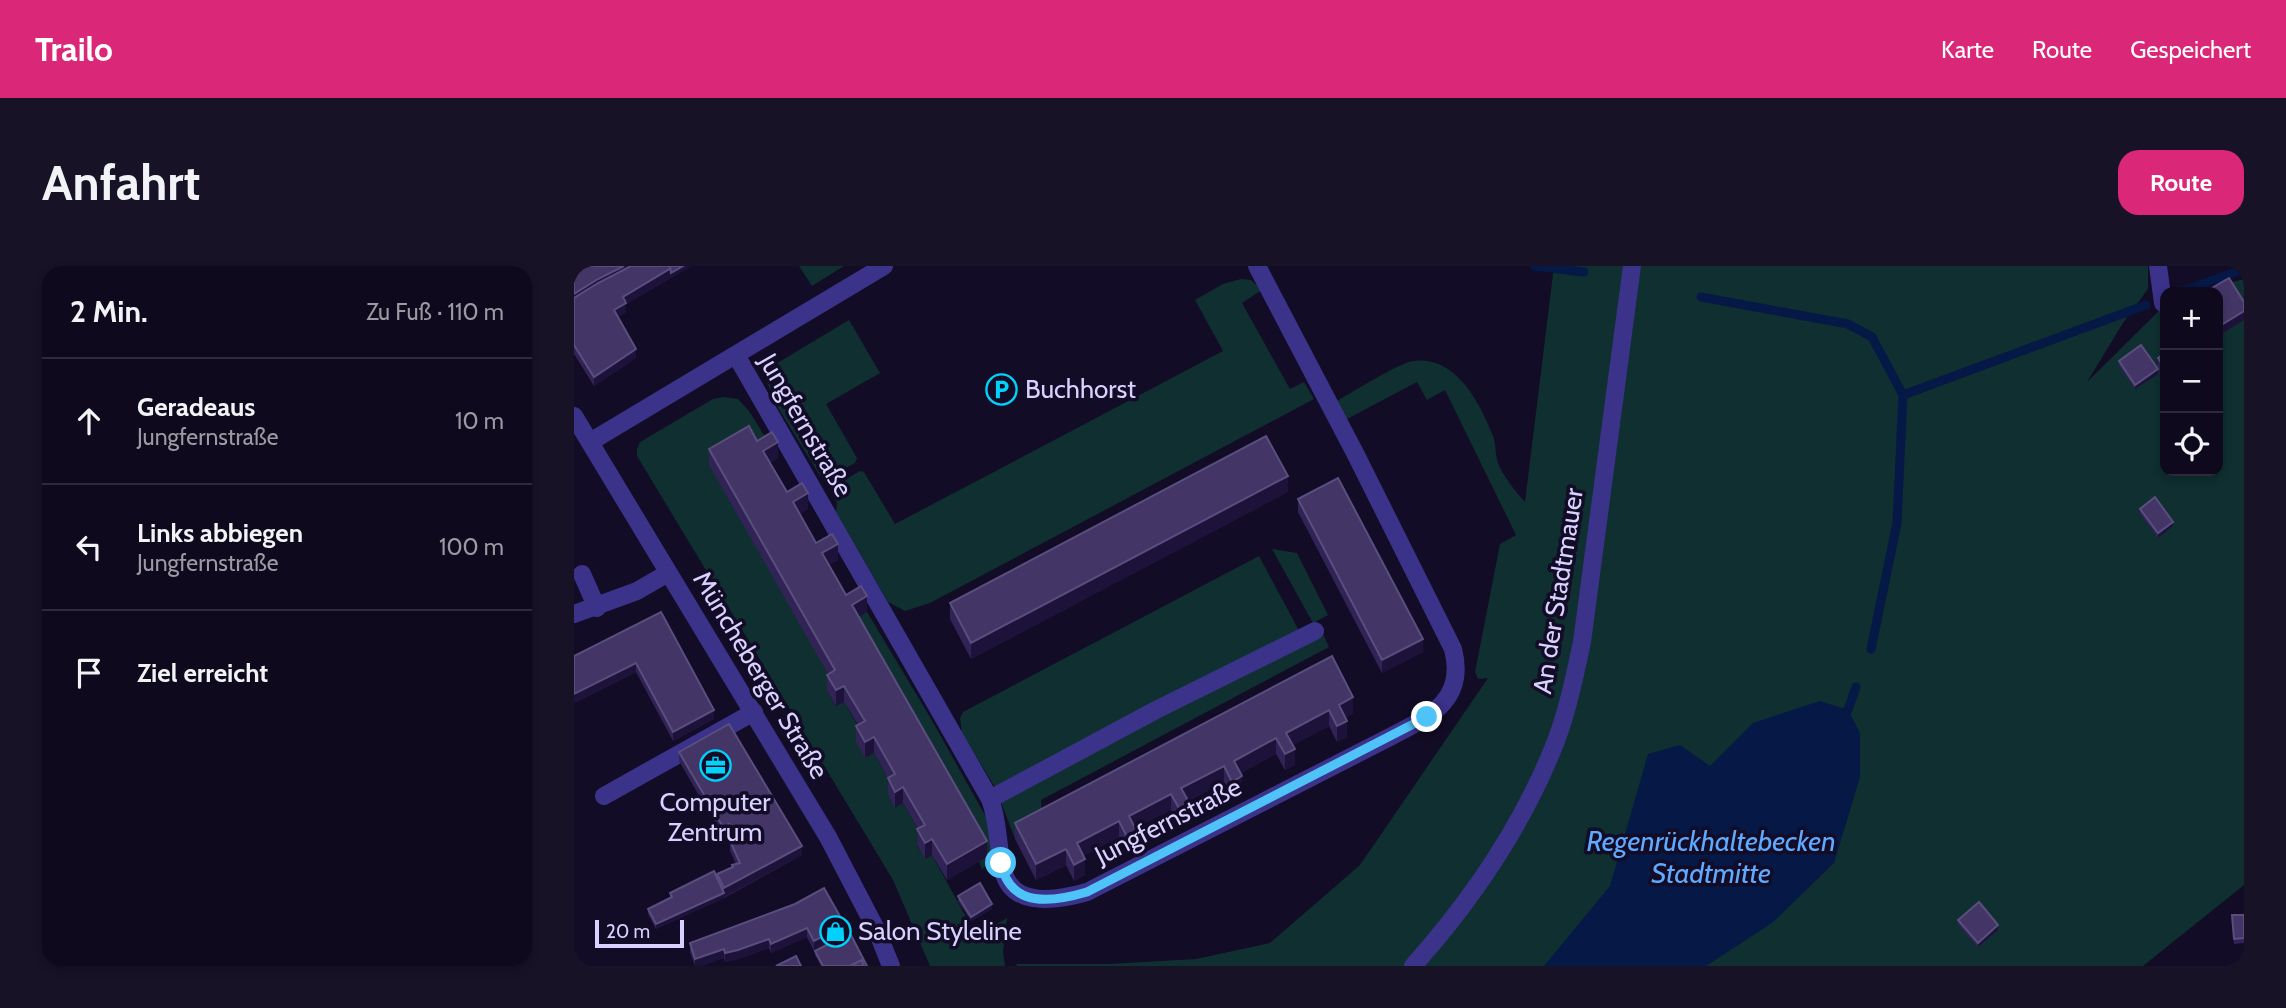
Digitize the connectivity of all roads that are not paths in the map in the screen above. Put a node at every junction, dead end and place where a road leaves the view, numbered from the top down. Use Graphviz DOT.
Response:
graph roads {
  1 [pos="884,266"];
  2 [pos="1257,266"];
  3 [pos="1632,266"];
  4 [pos="2158,266"];
  5 [pos="2161,287"];
  6 [pos="736,355"];
  7 [pos="574,416"];
  8 [pos="590,442"];
  9 [pos="668,573"];
  10 [pos="582,574"];
  11 [pos="597,608"];
  12 [pos="574,614"];
  13 [pos="1315,631"];
  14 [pos="754,712"];
  15 [pos="604,796"];
  16 [pos="990,799"];
  17 [pos="891,966"];
  18 [pos="1413,966"];
  1 -- 6 [label="street"];
  2 -- 16 [label="street, Jungfernstraße"];
  3 -- 18 [label="street, An der Stadtmauer"];
  4 -- 5 [label="street"];
  6 -- 8 [label="street"];
  6 -- 16 [label="street, Jungfernstraße"];
  7 -- 8 [label="street, Müncheberger Straße"];
  8 -- 9 [label="street, Müncheberger Straße"];
  9 -- 11 [label="street"];
  9 -- 14 [label="street, Müncheberger Straße"];
  10 -- 11 [label="street"];
  11 -- 12 [label="street"];
  13 -- 16 [label="street"];
  14 -- 15 [label="street"];
  14 -- 17 [label="street, Müncheberger Straße"];
}
